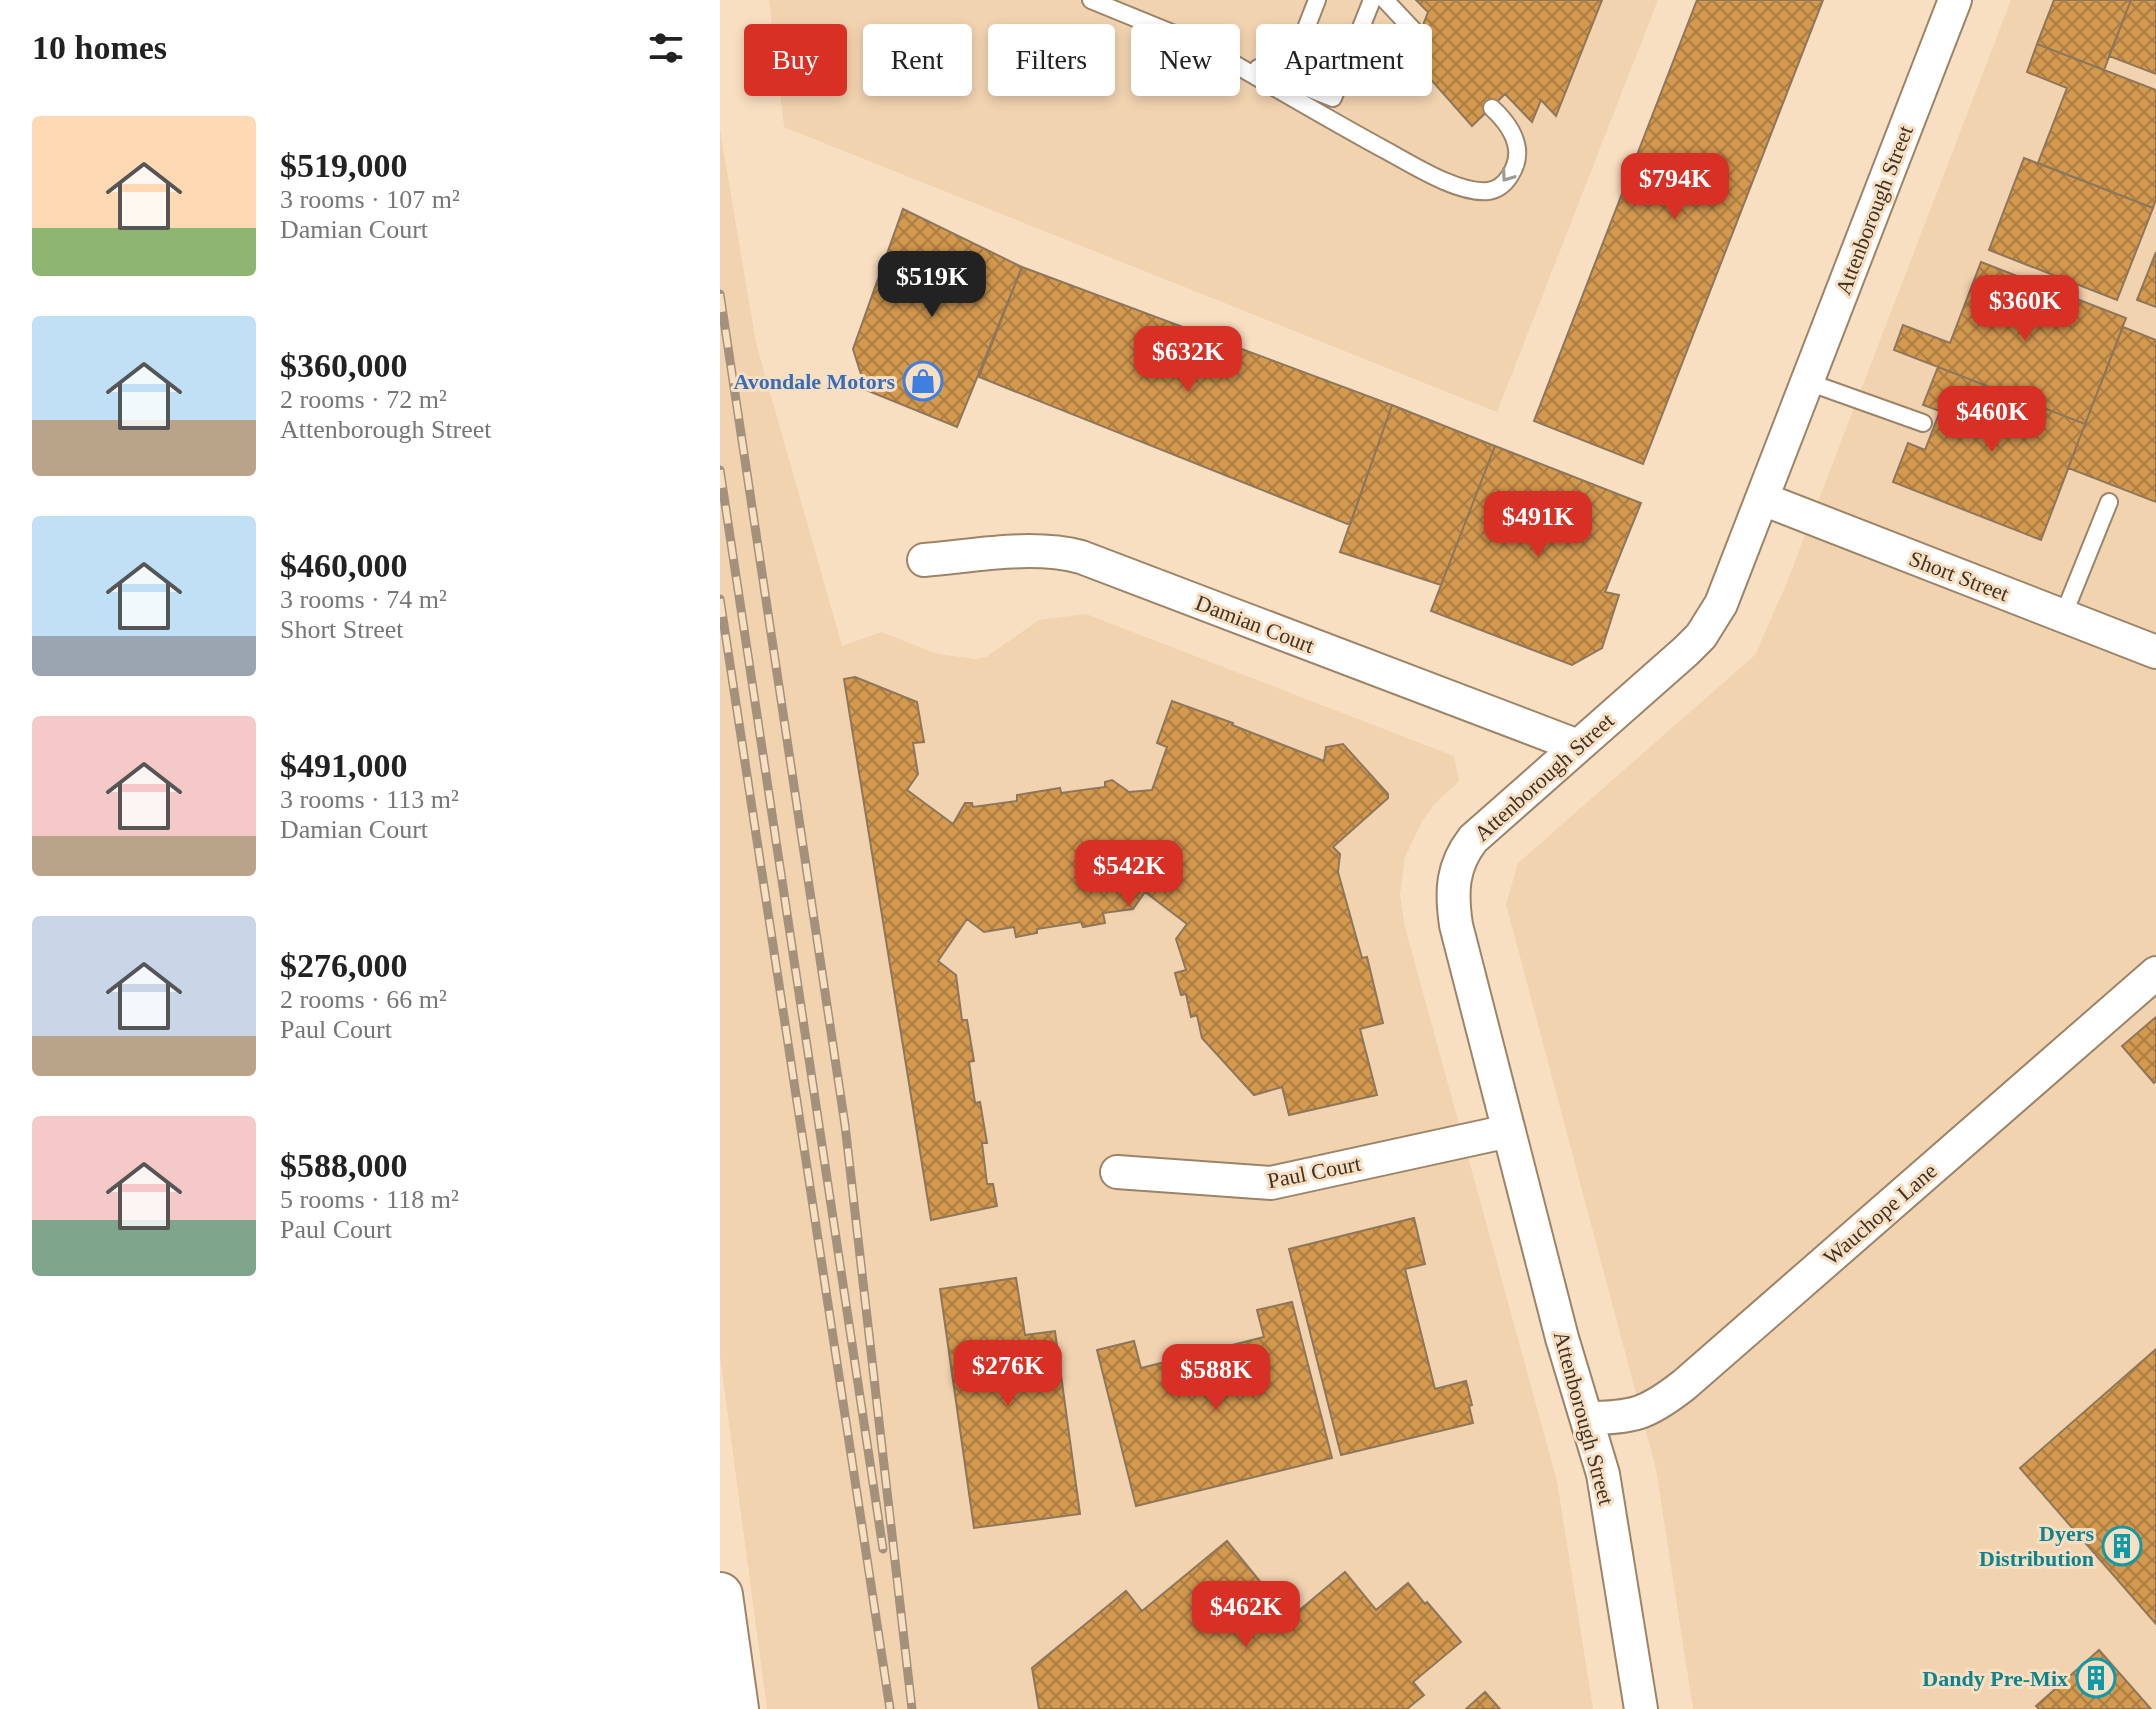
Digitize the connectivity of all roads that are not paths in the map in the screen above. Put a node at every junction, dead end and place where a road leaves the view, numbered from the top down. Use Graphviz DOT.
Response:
graph roads {
  1 [pos="1091,0"];
  2 [pos="1317,0"];
  3 [pos="1372,0"];
  4 [pos="1385,0"];
  5 [pos="1955,0"];
  6 [pos="1150,24"];
  7 [pos="1308,24"];
  8 [pos="1362,24"];
  9 [pos="1408,24"];
  10 [pos="1240,67"];
  11 [pos="1492,108"];
  12 [pos="1808,382"];
  13 [pos="1923,423"];
  14 [pos="1763,499"];
  15 [pos="2109,502"];
  16 [pos="924,560"];
  17 [pos="2063,616"];
  18 [pos="2156,652"];
  19 [pos="1578,746"];
  20 [pos="2156,973"];
  21 [pos="1509,1131"];
  22 [pos="1117,1172"];
  23 [pos="1587,1418"];
  24 [pos="720,1595"];
  25 [pos="730,1706"];
  26 [pos="1641,1709"];
  1 -- 6 [label="lane"];
  2 -- 7 [label="lane"];
  3 -- 8 [label="lane"];
  4 -- 9 [label="lane"];
  5 -- 12 [label="street, Attenborough Street"];
  11 -- 10 [label="lane, one-way"];
  12 -- 13 [label="lane"];
  12 -- 14 [label="street, Attenborough Street"];
  14 -- 17 [label="street, Short Street"];
  14 -- 19 [label="street, Attenborough Street"];
  15 -- 17 [label="lane"];
  16 -- 19 [label="street, Damian Court"];
  17 -- 18 [label="street, Short Street"];
  19 -- 21 [label="street, Attenborough Street"];
  20 -- 23 [label="street, Wauchope Lane"];
  21 -- 22 [label="street, Paul Court"];
  21 -- 23 [label="street, Attenborough Street"];
  23 -- 26 [label="street, Attenborough Street"];
  24 -- 25 [label="main road"];
}
